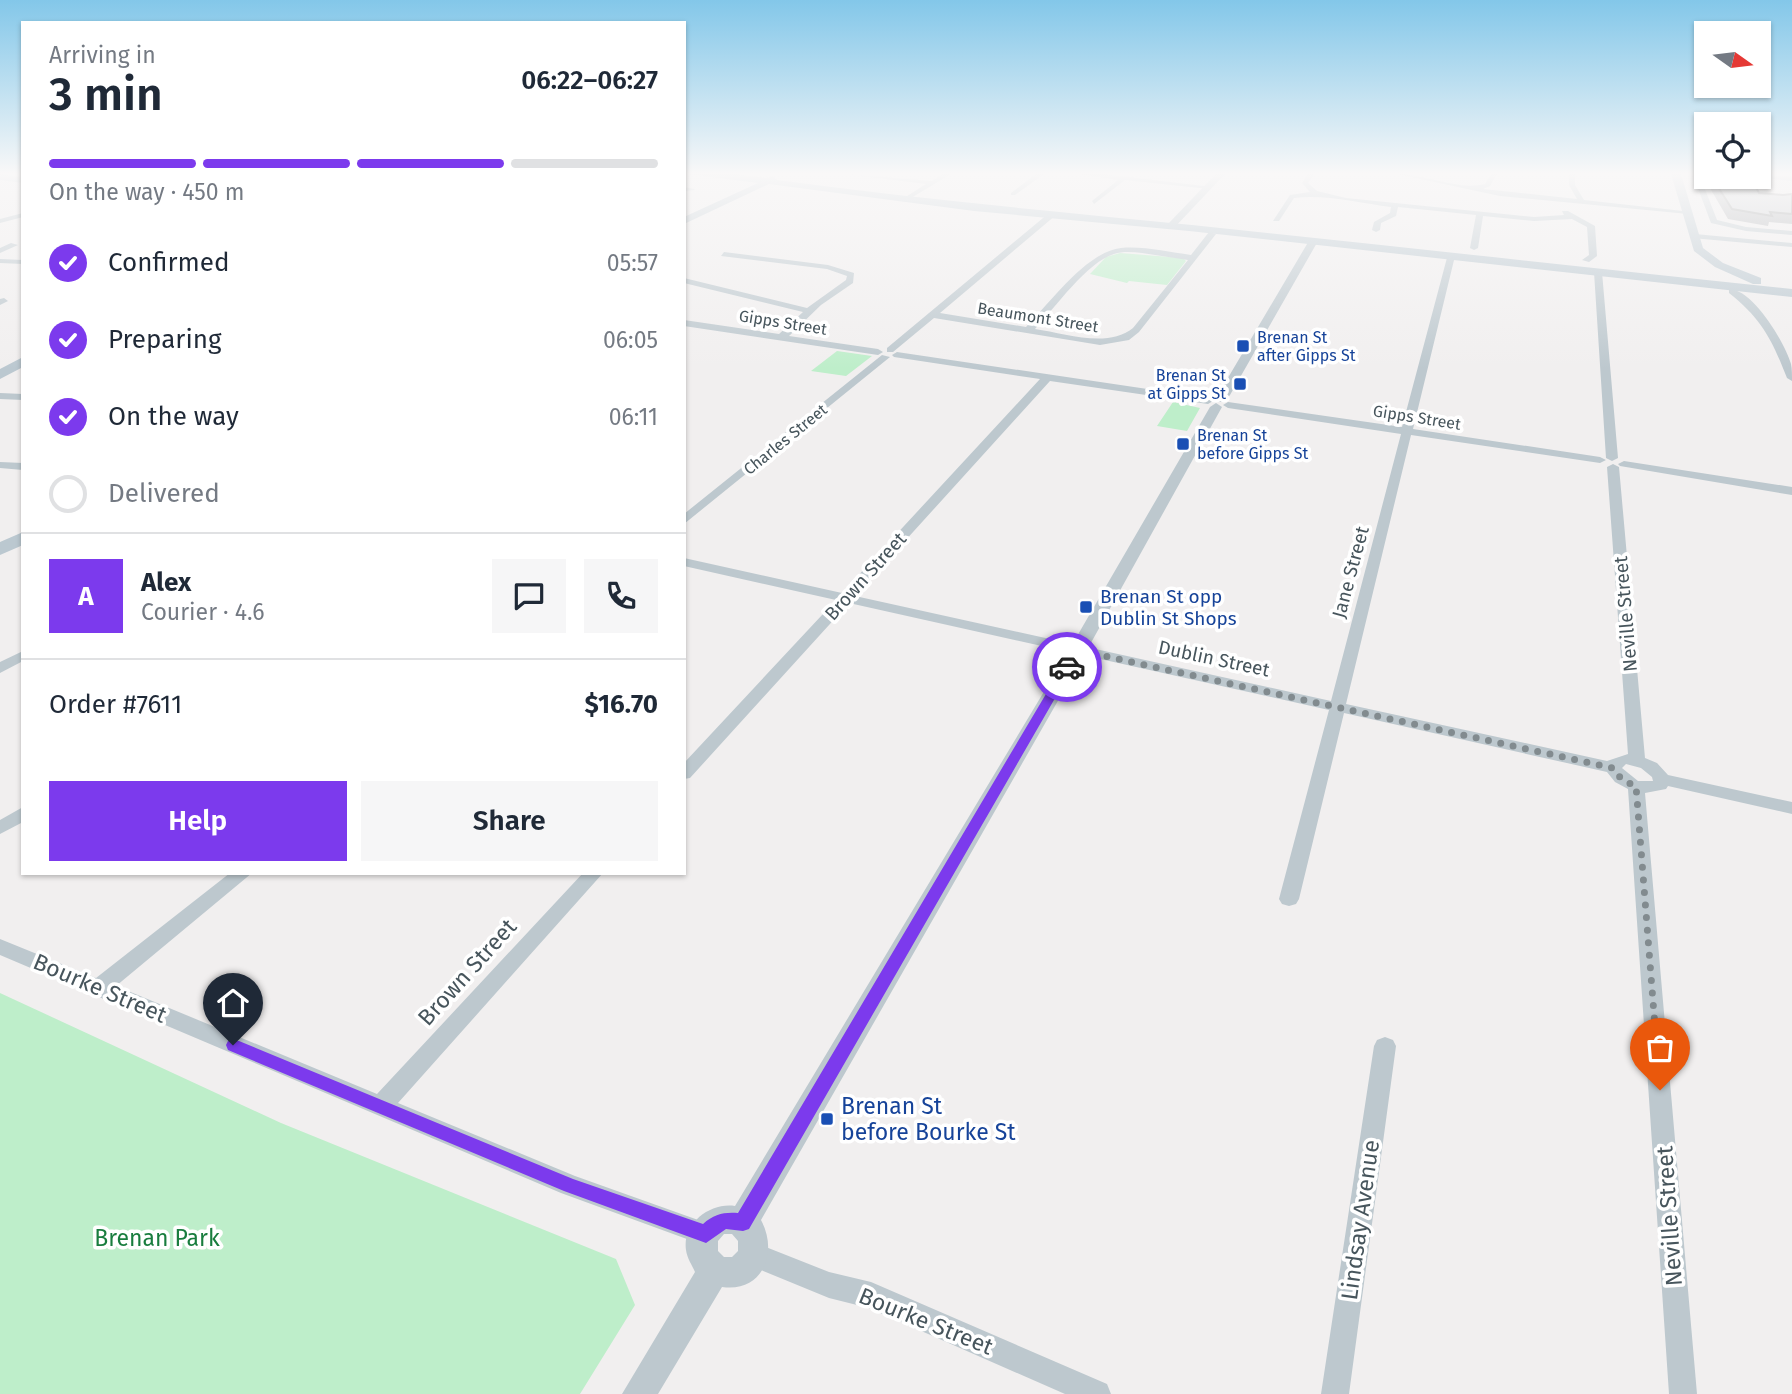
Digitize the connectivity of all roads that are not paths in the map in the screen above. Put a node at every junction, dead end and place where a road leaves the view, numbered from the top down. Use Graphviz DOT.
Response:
graph roads {
  1 [pos="1024,239"];
  2 [pos="1208,239"];
  3 [pos="1268,239"];
  4 [pos="1277,239"];
  5 [pos="1476,239"];
  6 [pos="1592,239"];
  7 [pos="1695,239"];
  8 [pos="1699,239"];
  9 [pos="1721,239"];
  10 [pos="1312,243"];
  11 [pos="14,245"];
  12 [pos="1792,245"];
  13 [pos="1474,248"];
  14 [pos="0,251"];
  15 [pos="724,254"];
  16 [pos="1193,258"];
  17 [pos="1451,258"];
  18 [pos="1586,260"];
  19 [pos="0,261"];
  20 [pos="21,262"];
  21 [pos="1598,274"];
  22 [pos="1750,279"];
  23 [pos="686,280"];
  24 [pos="1712,284"];
  25 [pos="1732,291"];
  26 [pos="1791,293"];
  27 [pos="808,311"];
  28 [pos="935,315"];
  29 [pos="690,324"];
  30 [pos="1029,329"];
  31 [pos="781,338"];
  32 [pos="888,354"];
  33 [pos="21,362"];
  34 [pos="0,375"];
  35 [pos="1047,378"];
  36 [pos="1792,378"];
  37 [pos="0,396"];
  38 [pos="21,397"];
  39 [pos="1218,403"];
  40 [pos="1408,432"];
  41 [pos="1612,462"];
  42 [pos="0,465"];
  43 [pos="21,467"];
  44 [pos="1792,491"];
  45 [pos="686,518"];
  46 [pos="21,539"];
  47 [pos="0,549"];
  48 [pos="686,562"];
  49 [pos="846,597"];
  50 [pos="1077,650"];
  51 [pos="21,656"];
  52 [pos="0,668"];
  53 [pos="1338,706"];
  54 [pos="1637,761"];
  55 [pos="1613,768"];
  56 [pos="686,772"];
  57 [pos="1662,779"];
  58 [pos="1636,786"];
  59 [pos="1792,808"];
  60 [pos="21,814"];
  61 [pos="0,828"];
  62 [pos="240,875"];
  63 [pos="592,875"];
  64 [pos="1289,899"];
  65 [pos="0,947"];
  66 [pos="99,988"];
  67 [pos="1385,1046"];
  68 [pos="380,1107"];
  69 [pos="743,1223"];
  70 [pos="706,1234"];
  71 [pos="753,1254"];
  72 [pos="714,1269"];
  73 [pos="639,1394"];
  74 [pos="1097,1394"];
  75 [pos="1335,1394"];
  76 [pos="1683,1394"];
  1 -- 28 [label="street, Charles Street"];
  2 -- 16 [label="street, Beaumont Street"];
  3 -- 10 [label="main road"];
  4 -- 10 [label="main road"];
  5 -- 13 [label="street"];
  6 -- 18 [label="street"];
  7 -- 22 [label="main road"];
  8 -- 26 [label="main road"];
  9 -- 12 [label="street"];
  10 -- 17 [label="main road"];
  10 -- 39 [label="street"];
  11 -- 14 [label="street"];
  15 -- 27 [label="street"];
  16 -- 30 [label="street"];
  16 -- 30 [label="street, Beaumont Street"];
  17 -- 21 [label="main road"];
  17 -- 40 [label="street, Jane Street"];
  19 -- 20 [label="street"];
  21 -- 24 [label="main road"];
  21 -- 25 [label="main road"];
  21 -- 41 [label="street, Neville Street"];
  22 -- 24 [label="main road"];
  22 -- 26 [label="main road"];
  23 -- 27 [label="street"];
  24 -- 26 [label="main road"];
  25 -- 26 [label="main road"];
  25 -- 36 [label="street"];
  27 -- 31 [label="street"];
  28 -- 30 [label="street, Beaumont Street"];
  28 -- 32 [label="street, Charles Street"];
  29 -- 31 [label="street, Gipps Street"];
  31 -- 32 [label="street, Gipps Street"];
  32 -- 35 [label="street, Gipps Street"];
  32 -- 45 [label="street, Charles Street"];
  33 -- 34 [label="main road"];
  35 -- 39 [label="street, Gipps Street"];
  35 -- 49 [label="street, Brown Street"];
  37 -- 38 [label="street"];
  39 -- 40 [label="street, Gipps Street"];
  39 -- 50 [label="street"];
  40 -- 41 [label="street, Gipps Street"];
  40 -- 53 [label="street, Jane Street"];
  41 -- 44 [label="street, Gipps Street"];
  41 -- 54 [label="street, Neville Street"];
  42 -- 43 [label="street"];
  46 -- 47 [label="main road"];
  48 -- 49 [label="street, Dublin Street"];
  49 -- 50 [label="street, Dublin Street"];
  49 -- 56 [label="street, Brown Street"];
  50 -- 53 [label="street, Dublin Street"];
  50 -- 69 [label="street"];
  51 -- 52 [label="street"];
  53 -- 55 [label="street, Dublin Street"];
  53 -- 64 [label="street, Jane Street"];
  54 -- 55 [label="street"];
  54 -- 57 [label="street"];
  55 -- 58 [label="street"];
  57 -- 58 [label="street"];
  57 -- 59 [label="street"];
  58 -- 76 [label="street, Neville Street"];
  60 -- 61 [label="street"];
  62 -- 66 [label="street"];
  63 -- 68 [label="street, Brown Street"];
  65 -- 66 [label="street, Bourke Street"];
  66 -- 68 [label="street, Bourke Street"];
  67 -- 75 [label="street, Lindsay Avenue"];
  68 -- 70 [label="street, Bourke Street"];
  69 -- 70 [label="street"];
  69 -- 71 [label="street"];
  70 -- 72 [label="street"];
  71 -- 72 [label="street"];
  71 -- 74 [label="street, Bourke Street"];
  72 -- 73 [label="street"];
}
